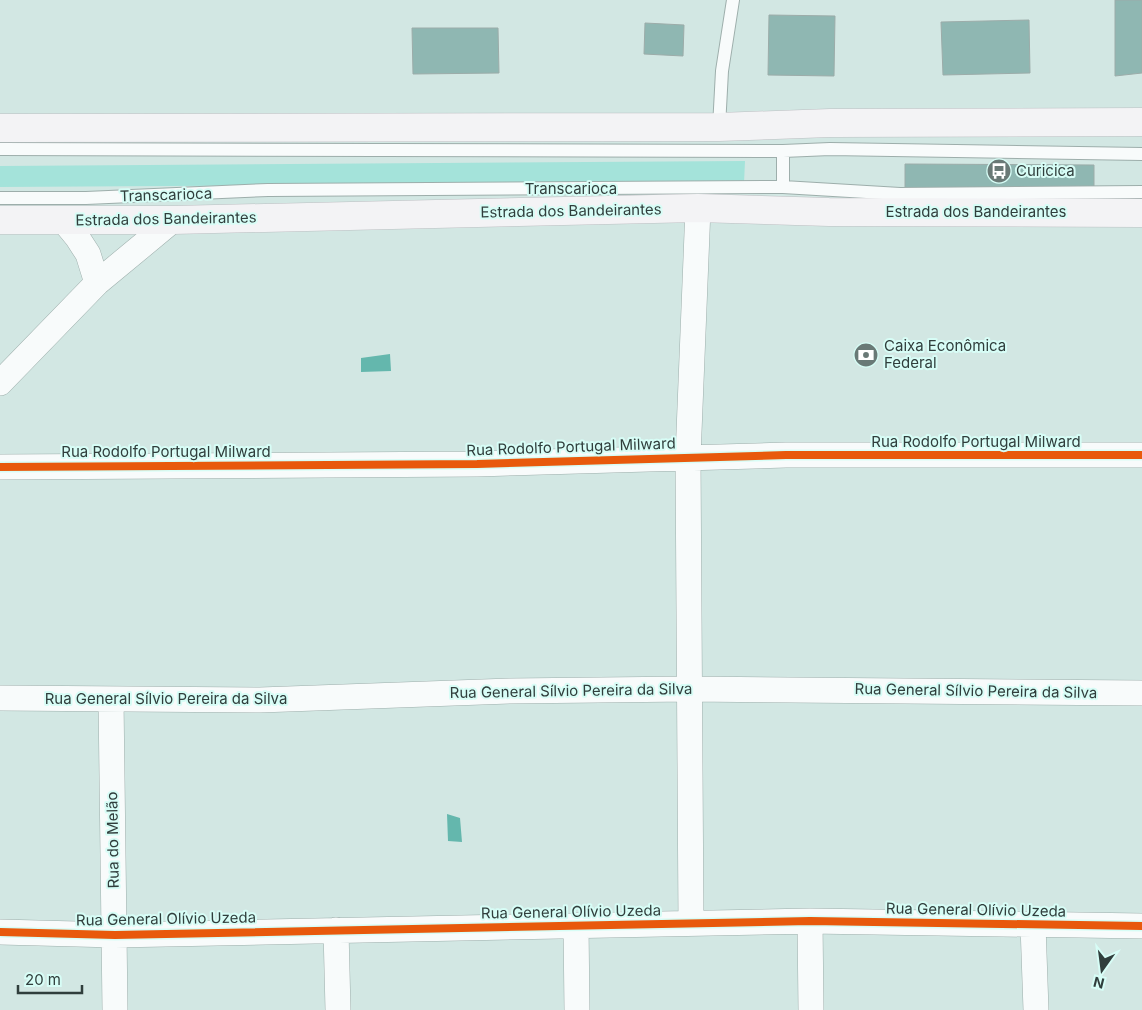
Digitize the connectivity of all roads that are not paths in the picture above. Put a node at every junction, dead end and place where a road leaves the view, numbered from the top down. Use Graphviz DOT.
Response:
graph roads {
  1 [pos="733,0"];
  2 [pos="1142,122"];
  3 [pos="719,126"];
  4 [pos="0,128"];
  5 [pos="0,149"];
  6 [pos="783,150"];
  7 [pos="1142,154"];
  8 [pos="783,187"];
  9 [pos="1142,192"];
  10 [pos="0,198"];
  11 [pos="698,208"];
  12 [pos="1142,213"];
  13 [pos="0,220"];
  14 [pos="63,220"];
  15 [pos="173,220"];
  16 [pos="97,283"];
  17 [pos="0,383"];
  18 [pos="1142,455"];
  19 [pos="688,457"];
  20 [pos="0,467"];
  21 [pos="689,689"];
  22 [pos="1142,693"];
  23 [pos="0,698"];
  24 [pos="111,699"];
  25 [pos="810,921"];
  26 [pos="691,923"];
  27 [pos="576,925"];
  28 [pos="1033,925"];
  29 [pos="1142,926"];
  30 [pos="336,930"];
  31 [pos="0,932"];
  32 [pos="114,935"];
  33 [pos="115,1010"];
  34 [pos="338,1010"];
  35 [pos="577,1010"];
  36 [pos="811,1010"];
  37 [pos="1036,1010"];
  1 -- 3 [label="lane"];
  2 -- 3 [label="main road"];
  3 -- 4 [label="main road"];
  5 -- 6 [label="lane"];
  6 -- 7 [label="lane"];
  6 -- 8 [label="lane"];
  8 -- 9 [label="lane, Transcarioca"];
  8 -- 10 [label="lane, Transcarioca"];
  11 -- 12 [label="main road, Estrada dos Bandeirantes"];
  11 -- 15 [label="main road, Estrada dos Bandeirantes"];
  11 -- 19 [label="street"];
  13 -- 14 [label="main road, Estrada dos Bandeirantes"];
  14 -- 15 [label="main road, Estrada dos Bandeirantes"];
  14 -- 16 [label="street"];
  15 -- 16 [label="street"];
  16 -- 17 [label="street"];
  18 -- 19 [label="street, Rua Rodolfo Portugal Milward"];
  19 -- 20 [label="street, Rua Rodolfo Portugal Milward"];
  19 -- 21 [label="street"];
  21 -- 22 [label="street, Rua General Sílvio Pereira da Silva"];
  21 -- 24 [label="street, Rua General Sílvio Pereira da Silva"];
  21 -- 26 [label="street"];
  23 -- 24 [label="street, Rua General Sílvio Pereira da Silva"];
  24 -- 32 [label="street, Rua do Melão"];
  25 -- 26 [label="street, Rua General Olívio Uzeda"];
  25 -- 28 [label="street, Rua General Olívio Uzeda"];
  25 -- 36 [label="street"];
  26 -- 27 [label="street, Rua General Olívio Uzeda"];
  27 -- 30 [label="street, Rua General Olívio Uzeda"];
  27 -- 35 [label="street"];
  28 -- 29 [label="street, Rua General Olívio Uzeda"];
  28 -- 37 [label="street"];
  30 -- 32 [label="street, Rua General Olívio Uzeda"];
  30 -- 34 [label="street"];
  31 -- 32 [label="street, Rua General Olívio Uzeda"];
  32 -- 33 [label="street, Rua do Melão"];
}
